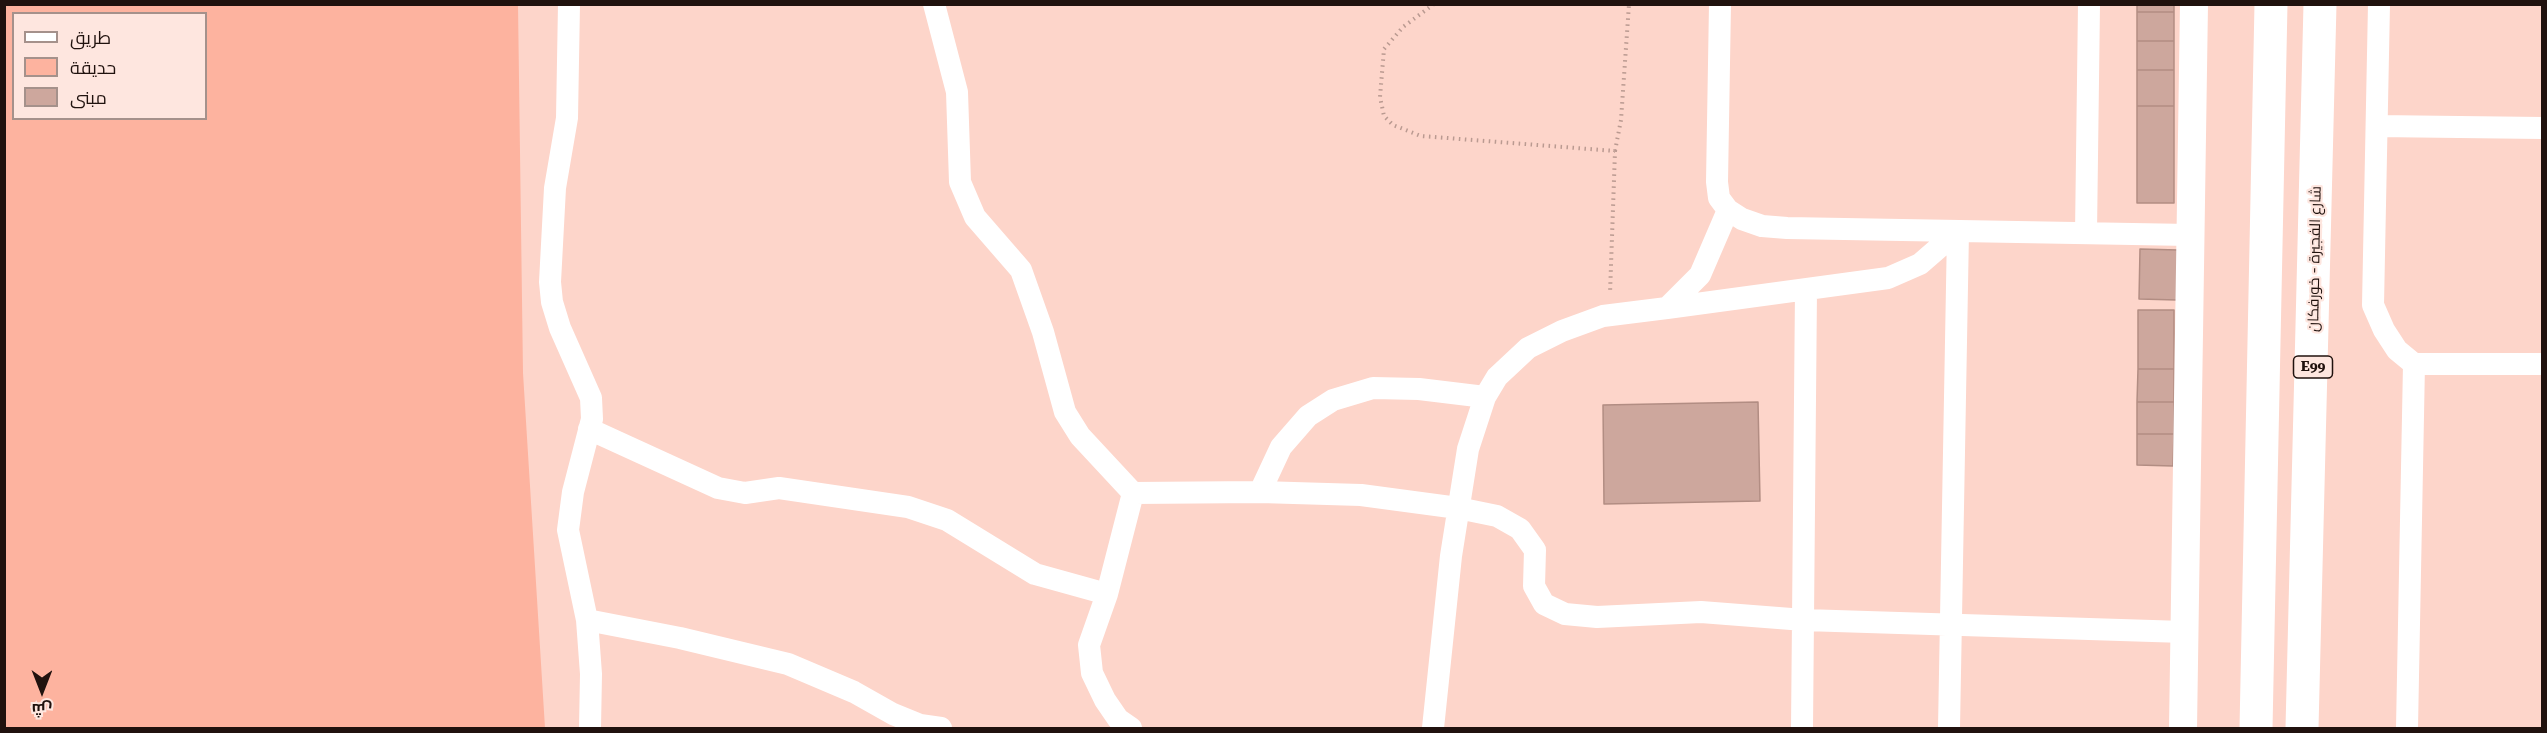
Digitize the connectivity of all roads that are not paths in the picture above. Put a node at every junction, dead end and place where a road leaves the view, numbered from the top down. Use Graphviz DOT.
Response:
graph roads {
  1 [pos="569,4"];
  2 [pos="934,4"];
  3 [pos="1720,4"];
  4 [pos="2089,4"];
  5 [pos="2194,4"];
  6 [pos="2271,4"];
  7 [pos="2320,4"];
  8 [pos="2379,4"];
  9 [pos="2377,126"];
  10 [pos="2542,128"];
  11 [pos="1728,210"];
  12 [pos="1958,231"];
  13 [pos="2086,233"];
  14 [pos="2190,235"];
  15 [pos="1806,290"];
  16 [pos="1667,309"];
  17 [pos="2414,364"];
  18 [pos="2542,364"];
  19 [pos="1485,397"];
  20 [pos="589,429"];
  21 [pos="1260,492"];
  22 [pos="1133,494"];
  23 [pos="1458,508"];
  24 [pos="1107,594"];
  25 [pos="587,620"];
  26 [pos="1804,620"];
  27 [pos="1950,625"];
  28 [pos="2184,632"];
  29 [pos="590,729"];
  30 [pos="941,729"];
  31 [pos="1131,729"];
  32 [pos="1433,729"];
  33 [pos="1802,729"];
  34 [pos="1949,729"];
  35 [pos="2183,729"];
  36 [pos="2256,729"];
  37 [pos="2302,729"];
  38 [pos="2407,729"];
  1 -- 20 [label="street"];
  2 -- 22 [label="street"];
  3 -- 11 [label="street"];
  4 -- 13 [label="street"];
  5 -- 14 [label="street"];
  6 -- 36 [label="highway"];
  7 -- 37 [label="highway, شارع الفجيرة - خورفكان / E99"];
  8 -- 9 [label="street"];
  9 -- 10 [label="street"];
  9 -- 17 [label="street"];
  11 -- 12 [label="street"];
  11 -- 16 [label="street"];
  12 -- 13 [label="street"];
  12 -- 15 [label="street"];
  12 -- 27 [label="street"];
  13 -- 14 [label="street"];
  14 -- 28 [label="street"];
  15 -- 16 [label="street"];
  15 -- 26 [label="street"];
  16 -- 19 [label="street"];
  17 -- 18 [label="street"];
  17 -- 38 [label="street"];
  19 -- 21 [label="street"];
  19 -- 23 [label="street"];
  20 -- 24 [label="street"];
  20 -- 25 [label="street"];
  21 -- 22 [label="street"];
  21 -- 23 [label="street"];
  22 -- 24 [label="street"];
  23 -- 26 [label="street"];
  23 -- 32 [label="street"];
  24 -- 31 [label="street"];
  25 -- 29 [label="street"];
  25 -- 30 [label="street"];
  26 -- 27 [label="street"];
  26 -- 33 [label="street"];
  27 -- 28 [label="street"];
  27 -- 34 [label="street"];
  28 -- 35 [label="street"];
}
